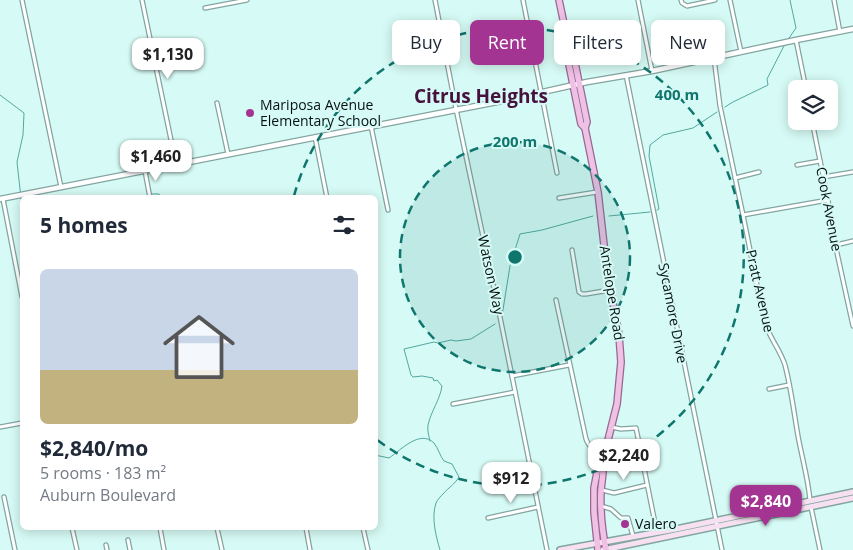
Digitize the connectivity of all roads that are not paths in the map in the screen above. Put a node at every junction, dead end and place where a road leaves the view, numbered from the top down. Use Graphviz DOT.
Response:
graph roads {
  1 [pos="22,0"];
  2 [pos="142,0"];
  3 [pos="247,0"];
  4 [pos="435,0"];
  5 [pos="523,0"];
  6 [pos="559,0"];
  7 [pos="638,0"];
  8 [pos="681,0"];
  9 [pos="715,0"];
  10 [pos="730,0"];
  11 [pos="834,0"];
  12 [pos="205,8"];
  13 [pos="853,29"];
  14 [pos="840,32"];
  15 [pos="794,40"];
  16 [pos="741,52"];
  17 [pos="725,56"];
  18 [pos="678,65"];
  19 [pos="715,65"];
  20 [pos="652,70"];
  21 [pos="626,75"];
  22 [pos="804,80"];
  23 [pos="576,84"];
  24 [pos="541,92"];
  25 [pos="216,103"];
  26 [pos="456,109"];
  27 [pos="371,126"];
  28 [pos="814,130"];
  29 [pos="315,137"];
  30 [pos="228,154"];
  31 [pos="820,161"];
  32 [pos="176,164"];
  33 [pos="797,165"];
  34 [pos="145,171"];
  35 [pos="759,172"];
  36 [pos="853,172"];
  37 [pos="557,173"];
  38 [pos="823,177"];
  39 [pos="735,178"];
  40 [pos="61,187"];
  41 [pos="598,192"];
  42 [pos="20,195"];
  43 [pos="22,195"];
  44 [pos="149,195"];
  45 [pos="326,195"];
  46 [pos="559,198"];
  47 [pos="1,199"];
  48 [pos="828,200"];
  49 [pos="388,210"];
  50 [pos="744,215"];
  51 [pos="853,241"];
  52 [pos="836,245"];
  53 [pos="572,250"];
  54 [pos="20,288"];
  55 [pos="611,290"];
  56 [pos="556,300"];
  57 [pos="852,321"];
  58 [pos="853,326"];
  59 [pos="570,365"];
  60 [pos="512,376"];
  61 [pos="789,385"];
  62 [pos="769,389"];
  63 [pos="515,392"];
  64 [pos="453,404"];
  65 [pos="20,423"];
  66 [pos="611,427"];
  67 [pos="0,428"];
  68 [pos="603,455"];
  69 [pos="647,485"];
  70 [pos="601,490"];
  71 [pos="853,492"];
  72 [pos="4,497"];
  73 [pos="852,498"];
  74 [pos="810,504"];
  75 [pos="600,506"];
  76 [pos="538,507"];
  77 [pos="488,518"];
  78 [pos="655,523"];
  79 [pos="716,524"];
  80 [pos="72,530"];
  81 [pos="160,530"];
  82 [pos="217,530"];
  83 [pos="306,530"];
  84 [pos="364,530"];
  85 [pos="633,536"];
  86 [pos="128,540"];
  87 [pos="604,542"];
  88 [pos="635,543"];
  89 [pos="106,545"];
  90 [pos="598,547"];
  91 [pos="15,550"];
  92 [pos="77,550"];
  93 [pos="107,550"];
  94 [pos="130,550"];
  95 [pos="164,550"];
  96 [pos="222,550"];
  97 [pos="310,550"];
  98 [pos="368,550"];
  99 [pos="547,550"];
  100 [pos="560,550"];
  101 [pos="605,550"];
  102 [pos="636,550"];
  103 [pos="722,550"];
  104 [pos="820,550"];
  1 -- 40 [label="street"];
  2 -- 32 [label="street"];
  3 -- 12 [label="street"];
  4 -- 26 [label="street, Watson Way"];
  5 -- 24 [label="street"];
  6 -- 23 [label="main road, Antelope Road"];
  7 -- 20 [label="street"];
  8 -- 9 [label="street"];
  10 -- 16 [label="street"];
  11 -- 14 [label="street"];
  13 -- 14 [label="street"];
  14 -- 15 [label="street"];
  15 -- 16 [label="street"];
  15 -- 22 [label="street"];
  16 -- 17 [label="street"];
  18 -- 20 [label="street"];
  19 -- 39 [label="street, Pratt Avenue"];
  20 -- 21 [label="street"];
  21 -- 23 [label="street"];
  21 -- 79 [label="street, Sycamore Drive"];
  23 -- 24 [label="street"];
  23 -- 41 [label="main road, Antelope Road"];
  24 -- 26 [label="street"];
  24 -- 37 [label="street"];
  25 -- 30 [label="street"];
  26 -- 27 [label="street"];
  26 -- 60 [label="street, Watson Way"];
  27 -- 29 [label="street"];
  27 -- 49 [label="street"];
  28 -- 31 [label="street, Cook Avenue"];
  29 -- 30 [label="street"];
  29 -- 45 [label="street"];
  30 -- 32 [label="street"];
  31 -- 33 [label="street"];
  31 -- 38 [label="street, Cook Avenue"];
  32 -- 34 [label="street"];
  34 -- 40 [label="street"];
  34 -- 44 [label="street"];
  35 -- 39 [label="street"];
  36 -- 38 [label="street"];
  38 -- 48 [label="street, Cook Avenue"];
  39 -- 50 [label="street, Pratt Avenue"];
  40 -- 43 [label="street"];
  41 -- 46 [label="street"];
  41 -- 55 [label="main road, Antelope Road"];
  42 -- 47 [label="street"];
  47 -- 54 [label="street"];
  48 -- 50 [label="street"];
  48 -- 52 [label="street, Cook Avenue"];
  50 -- 61 [label="street, Pratt Avenue"];
  51 -- 52 [label="street"];
  52 -- 57 [label="street, Cook Avenue"];
  53 -- 55 [label="street"];
  55 -- 66 [label="main road, Antelope Road"];
  56 -- 59 [label="street"];
  57 -- 58 [label="street, Cook Avenue"];
  59 -- 60 [label="street"];
  59 -- 68 [label="street"];
  60 -- 63 [label="street, Watson Way"];
  61 -- 62 [label="street"];
  61 -- 74 [label="street, Pratt Avenue"];
  63 -- 64 [label="street"];
  63 -- 76 [label="street, Watson Way"];
  65 -- 67 [label="street"];
  66 -- 68 [label="main road, Antelope Road"];
  66 -- 69 [label="street"];
  68 -- 70 [label="main road, Antelope Road"];
  68 -- 90 [label="main road, Antelope Road"];
  69 -- 70 [label="street"];
  69 -- 78 [label="street"];
  70 -- 75 [label="main road, Antelope Road"];
  71 -- 74 [label="main road"];
  72 -- 91 [label="street"];
  73 -- 74 [label="main road"];
  74 -- 79 [label="main road"];
  74 -- 104 [label="street, Pratt Avenue"];
  75 -- 85 [label="street"];
  75 -- 87 [label="main road, Antelope Road"];
  76 -- 77 [label="street"];
  76 -- 99 [label="street, Watson Way"];
  79 -- 85 [label="main road"];
  79 -- 88 [label="main road"];
  79 -- 103 [label="street, Sycamore Drive"];
  80 -- 92 [label="street"];
  81 -- 95 [label="street"];
  82 -- 96 [label="street"];
  83 -- 97 [label="street"];
  84 -- 98 [label="street"];
  85 -- 87 [label="main road"];
  86 -- 94 [label="street"];
  87 -- 90 [label="main road"];
  87 -- 101 [label="main road, Antelope Road"];
  88 -- 101 [label="main road"];
  88 -- 102 [label="street"];
  89 -- 93 [label="street"];
  90 -- 100 [label="main road"];
}
